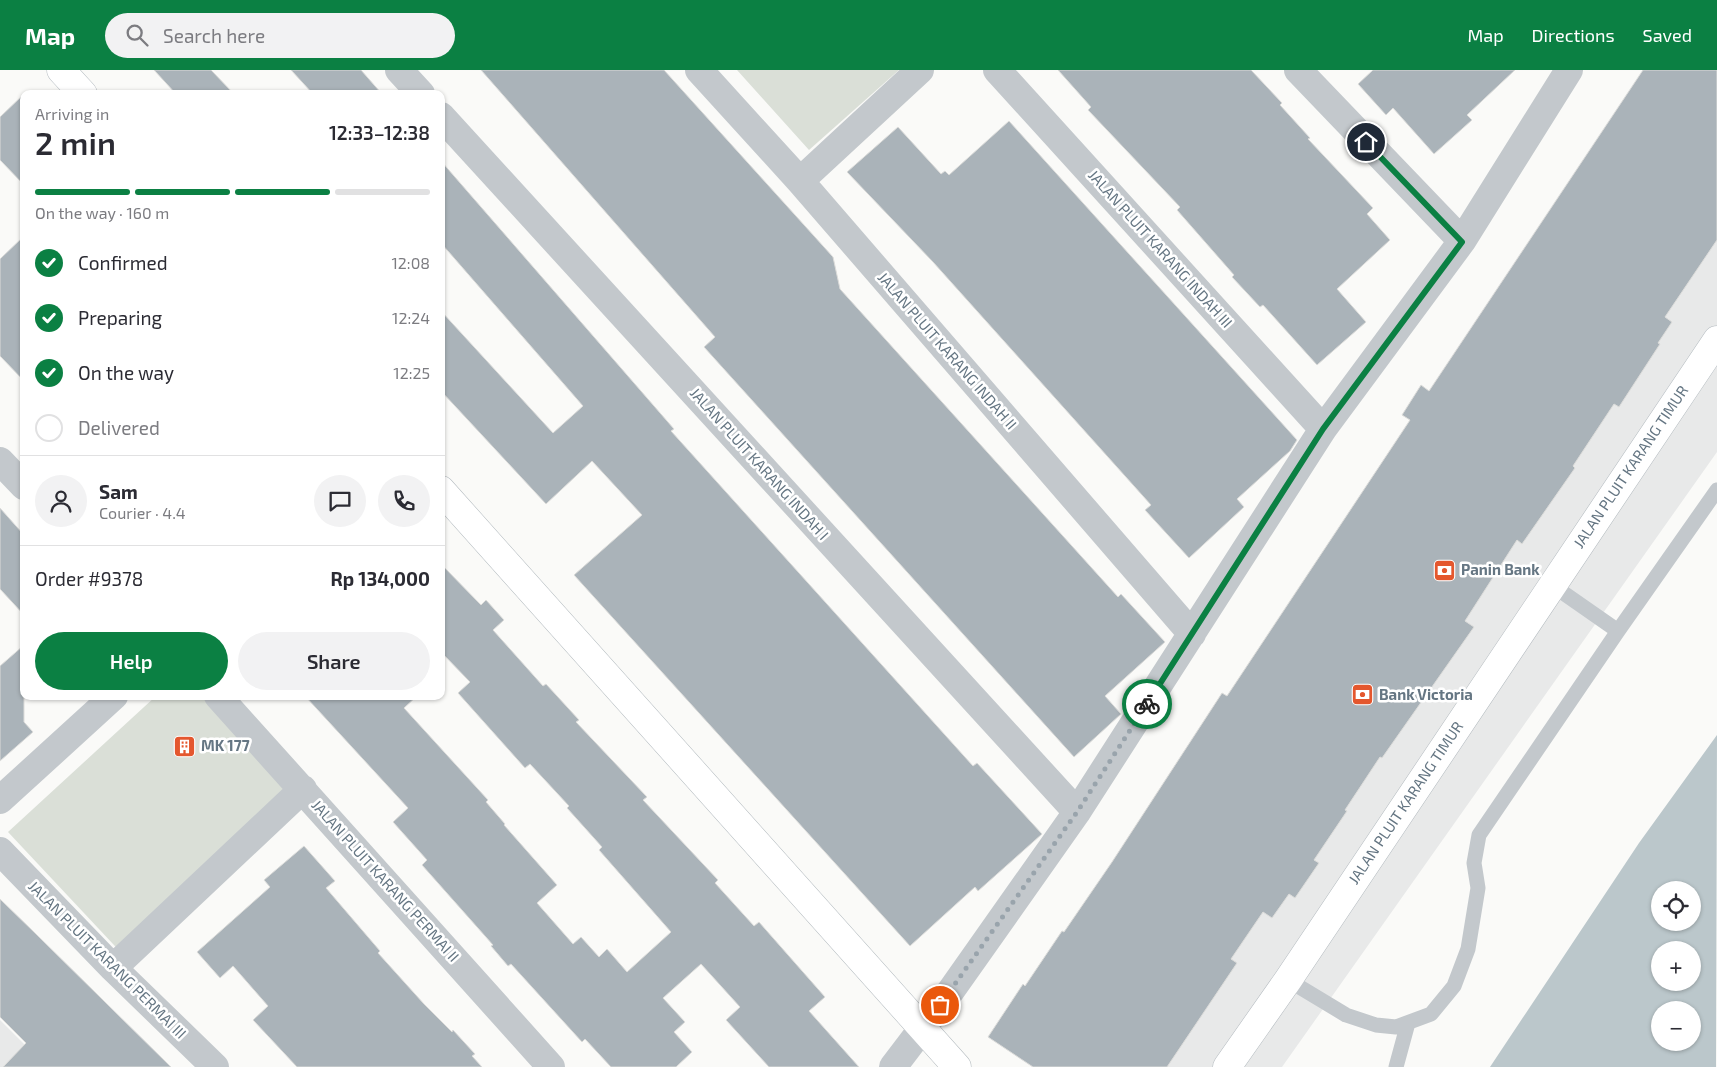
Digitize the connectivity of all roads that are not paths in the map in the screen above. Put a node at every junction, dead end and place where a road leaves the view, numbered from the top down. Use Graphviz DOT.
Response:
graph roads {
  1 [pos="61,70"];
  2 [pos="399,70"];
  3 [pos="699,70"];
  4 [pos="920,70"];
  5 [pos="997,70"];
  6 [pos="1298,70"];
  7 [pos="1569,70"];
  8 [pos="79,90"];
  9 [pos="417,90"];
  10 [pos="445,120"];
  11 [pos="800,181"];
  12 [pos="1462,242"];
  13 [pos="1717,340"];
  14 [pos="1323,429"];
  15 [pos="0,460"];
  16 [pos="20,482"];
  17 [pos="1717,490"];
  18 [pos="445,494"];
  19 [pos="1552,585"];
  20 [pos="1618,631"];
  21 [pos="1192,634"];
  22 [pos="110,700"];
  23 [pos="222,700"];
  24 [pos="303,789"];
  25 [pos="0,800"];
  26 [pos="1077,812"];
  27 [pos="0,851"];
  28 [pos="113,968"];
  29 [pos="1288,980"];
  30 [pos="1408,1023"];
  31 [pos="921,1029"];
  32 [pos="215,1067"];
  33 [pos="551,1067"];
  34 [pos="893,1067"];
  35 [pos="957,1067"];
  36 [pos="1227,1067"];
  37 [pos="1396,1067"];
  1 -- 8 [label="street"];
  2 -- 9 [label="street"];
  3 -- 11 [label="street, JALAN PLUIT KARANG INDAH II"];
  4 -- 11 [label="street"];
  5 -- 14 [label="street, JALAN PLUIT KARANG INDAH III"];
  6 -- 12 [label="street"];
  7 -- 12 [label="street"];
  10 -- 26 [label="street, JALAN PLUIT KARANG INDAH I"];
  11 -- 21 [label="street, JALAN PLUIT KARANG INDAH II"];
  12 -- 14 [label="street"];
  13 -- 19 [label="street, JALAN PLUIT KARANG TIMUR"];
  14 -- 21 [label="street"];
  15 -- 16 [label="street"];
  17 -- 20 [label="lane"];
  18 -- 31 [label="street"];
  19 -- 20 [label="lane"];
  19 -- 29 [label="street, JALAN PLUIT KARANG TIMUR"];
  20 -- 30 [label="lane"];
  21 -- 26 [label="street"];
  22 -- 25 [label="street"];
  23 -- 24 [label="street, JALAN PLUIT KARANG PERMAI II"];
  24 -- 28 [label="street"];
  24 -- 33 [label="street, JALAN PLUIT KARANG PERMAI II"];
  26 -- 31 [label="street"];
  27 -- 28 [label="street, JALAN PLUIT KARANG PERMAI III"];
  28 -- 32 [label="street, JALAN PLUIT KARANG PERMAI III"];
  29 -- 30 [label="lane"];
  29 -- 36 [label="street, JALAN PLUIT KARANG TIMUR"];
  30 -- 37 [label="lane"];
  31 -- 34 [label="street"];
  31 -- 35 [label="street"];
}
